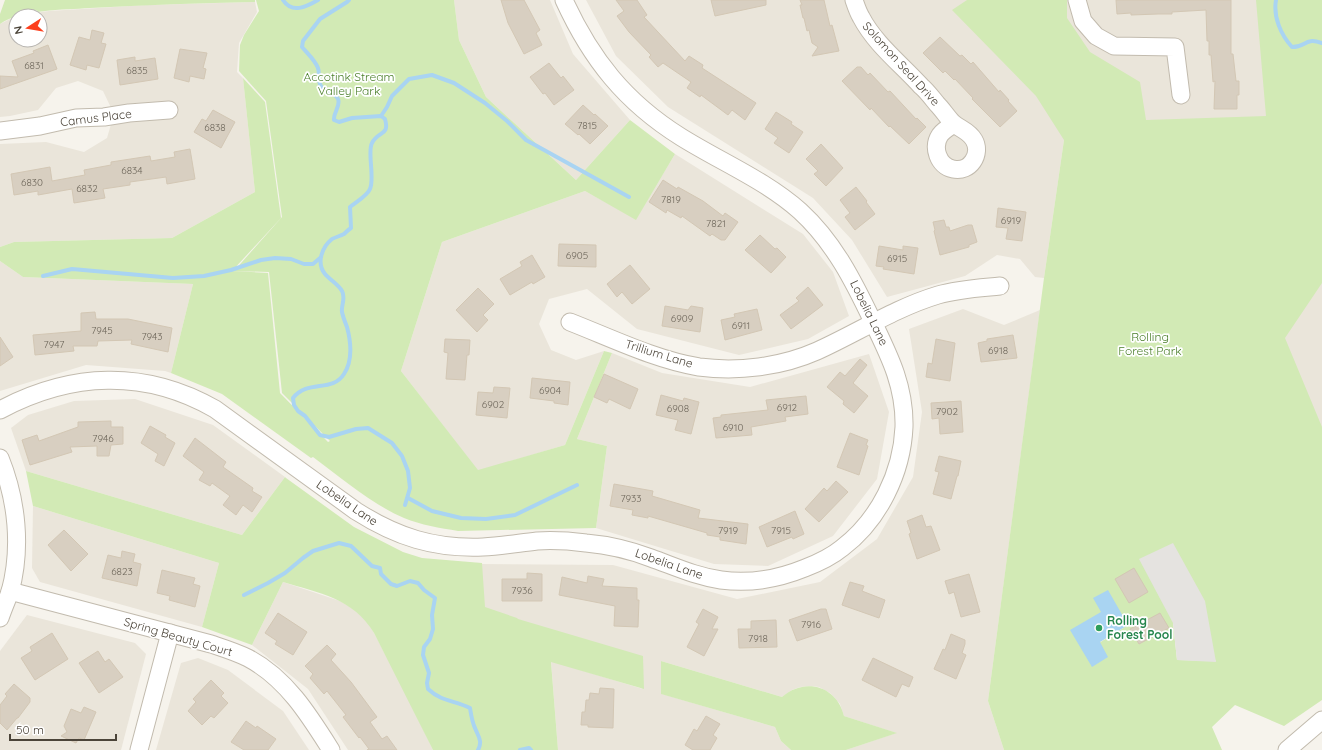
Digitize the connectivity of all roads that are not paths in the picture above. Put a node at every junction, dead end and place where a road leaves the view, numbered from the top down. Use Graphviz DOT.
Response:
graph roads {
  1 [pos="564,0"];
  2 [pos="854,0"];
  3 [pos="1077,0"];
  4 [pos="1181,95"];
  5 [pos="169,110"];
  6 [pos="954,124"];
  7 [pos="0,131"];
  8 [pos="1000,286"];
  9 [pos="570,322"];
  10 [pos="874,323"];
  11 [pos="0,410"];
  12 [pos="0,458"];
  13 [pos="10,591"];
  14 [pos="0,618"];
  15 [pos="170,634"];
  16 [pos="1322,720"];
  17 [pos="139,750"];
  18 [pos="331,750"];
  19 [pos="1287,750"];
  1 -- 10 [label="street, Lobelia Lane"];
  2 -- 6 [label="street, Solomon Seal Drive"];
  3 -- 4 [label="street"];
  5 -- 7 [label="street, Camus Place"];
  8 -- 10 [label="street, Trillium Lane"];
  9 -- 10 [label="street, Trillium Lane"];
  10 -- 11 [label="street, Lobelia Lane"];
  12 -- 13 [label="street"];
  13 -- 14 [label="street"];
  13 -- 15 [label="street, Spring Beauty Court"];
  15 -- 17 [label="street"];
  15 -- 18 [label="street, Spring Beauty Court"];
  16 -- 19 [label="street"];
}
